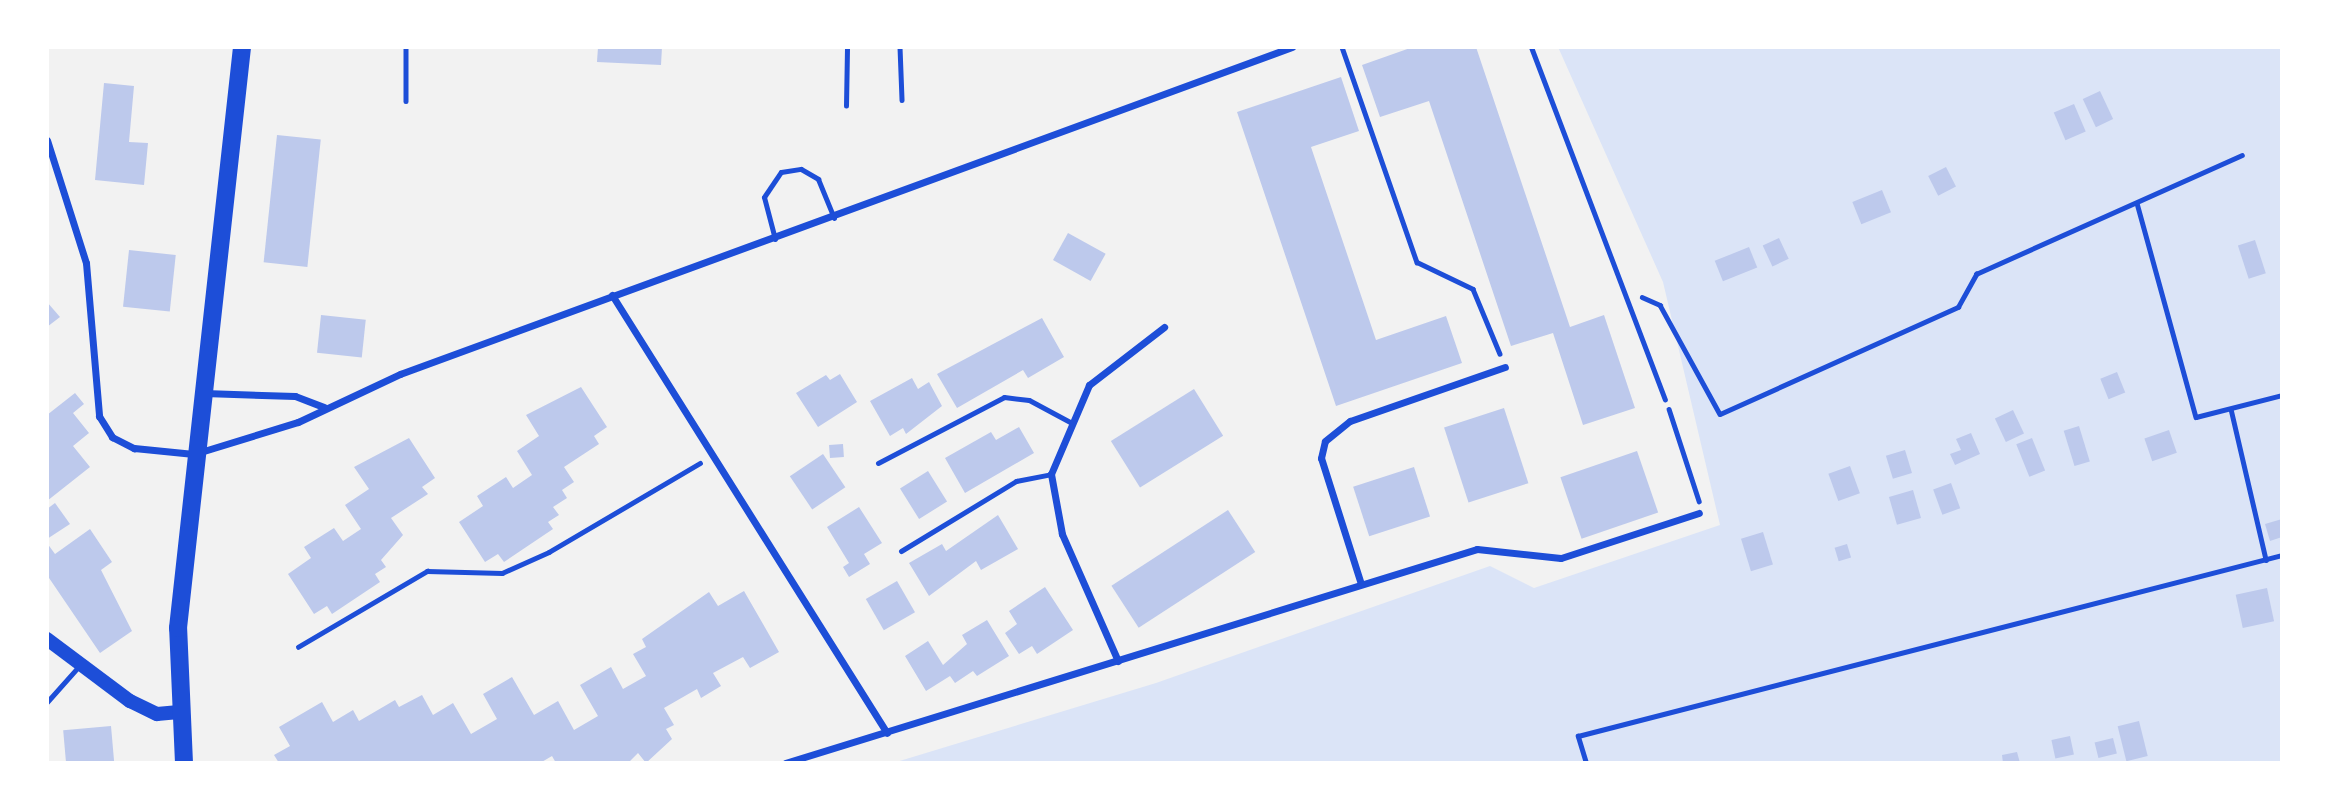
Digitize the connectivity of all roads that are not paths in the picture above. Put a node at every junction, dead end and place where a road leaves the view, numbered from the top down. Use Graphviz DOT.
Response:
graph roads {
  1 [pos="242,47"];
  2 [pos="1292,47"];
  3 [pos="1531,47"];
  4 [pos="47,140"];
  5 [pos="834,218"];
  6 [pos="775,239"];
  7 [pos="612,295"];
  8 [pos="1164,327"];
  9 [pos="1506,367"];
  10 [pos="202,393"];
  11 [pos="1665,399"];
  12 [pos="324,407"];
  13 [pos="1070,422"];
  14 [pos="194,454"];
  15 [pos="878,463"];
  16 [pos="1051,474"];
  17 [pos="1699,513"];
  18 [pos="901,551"];
  19 [pos="1361,584"];
  20 [pos="47,639"];
  21 [pos="1118,661"];
  22 [pos="81,664"];
  23 [pos="47,702"];
  24 [pos="179,712"];
  25 [pos="887,733"];
  26 [pos="184,763"];
  27 [pos="785,763"];
  1 -- 10 [label="main road"];
  2 -- 5 [label="street"];
  3 -- 11 [label="lane"];
  4 -- 14 [label="street"];
  5 -- 6 [label="street"];
  5 -- 6 [label="lane"];
  6 -- 7 [label="street"];
  7 -- 12 [label="street"];
  7 -- 25 [label="street"];
  8 -- 13 [label="street"];
  9 -- 19 [label="street"];
  10 -- 12 [label="street"];
  10 -- 14 [label="main road"];
  12 -- 14 [label="street"];
  13 -- 15 [label="lane"];
  13 -- 16 [label="street"];
  14 -- 24 [label="main road"];
  16 -- 18 [label="lane"];
  16 -- 21 [label="street"];
  17 -- 19 [label="street"];
  19 -- 21 [label="street"];
  20 -- 22 [label="main road"];
  21 -- 25 [label="street"];
  22 -- 23 [label="lane"];
  22 -- 24 [label="main road"];
  24 -- 26 [label="main road"];
  25 -- 27 [label="street"];
}
